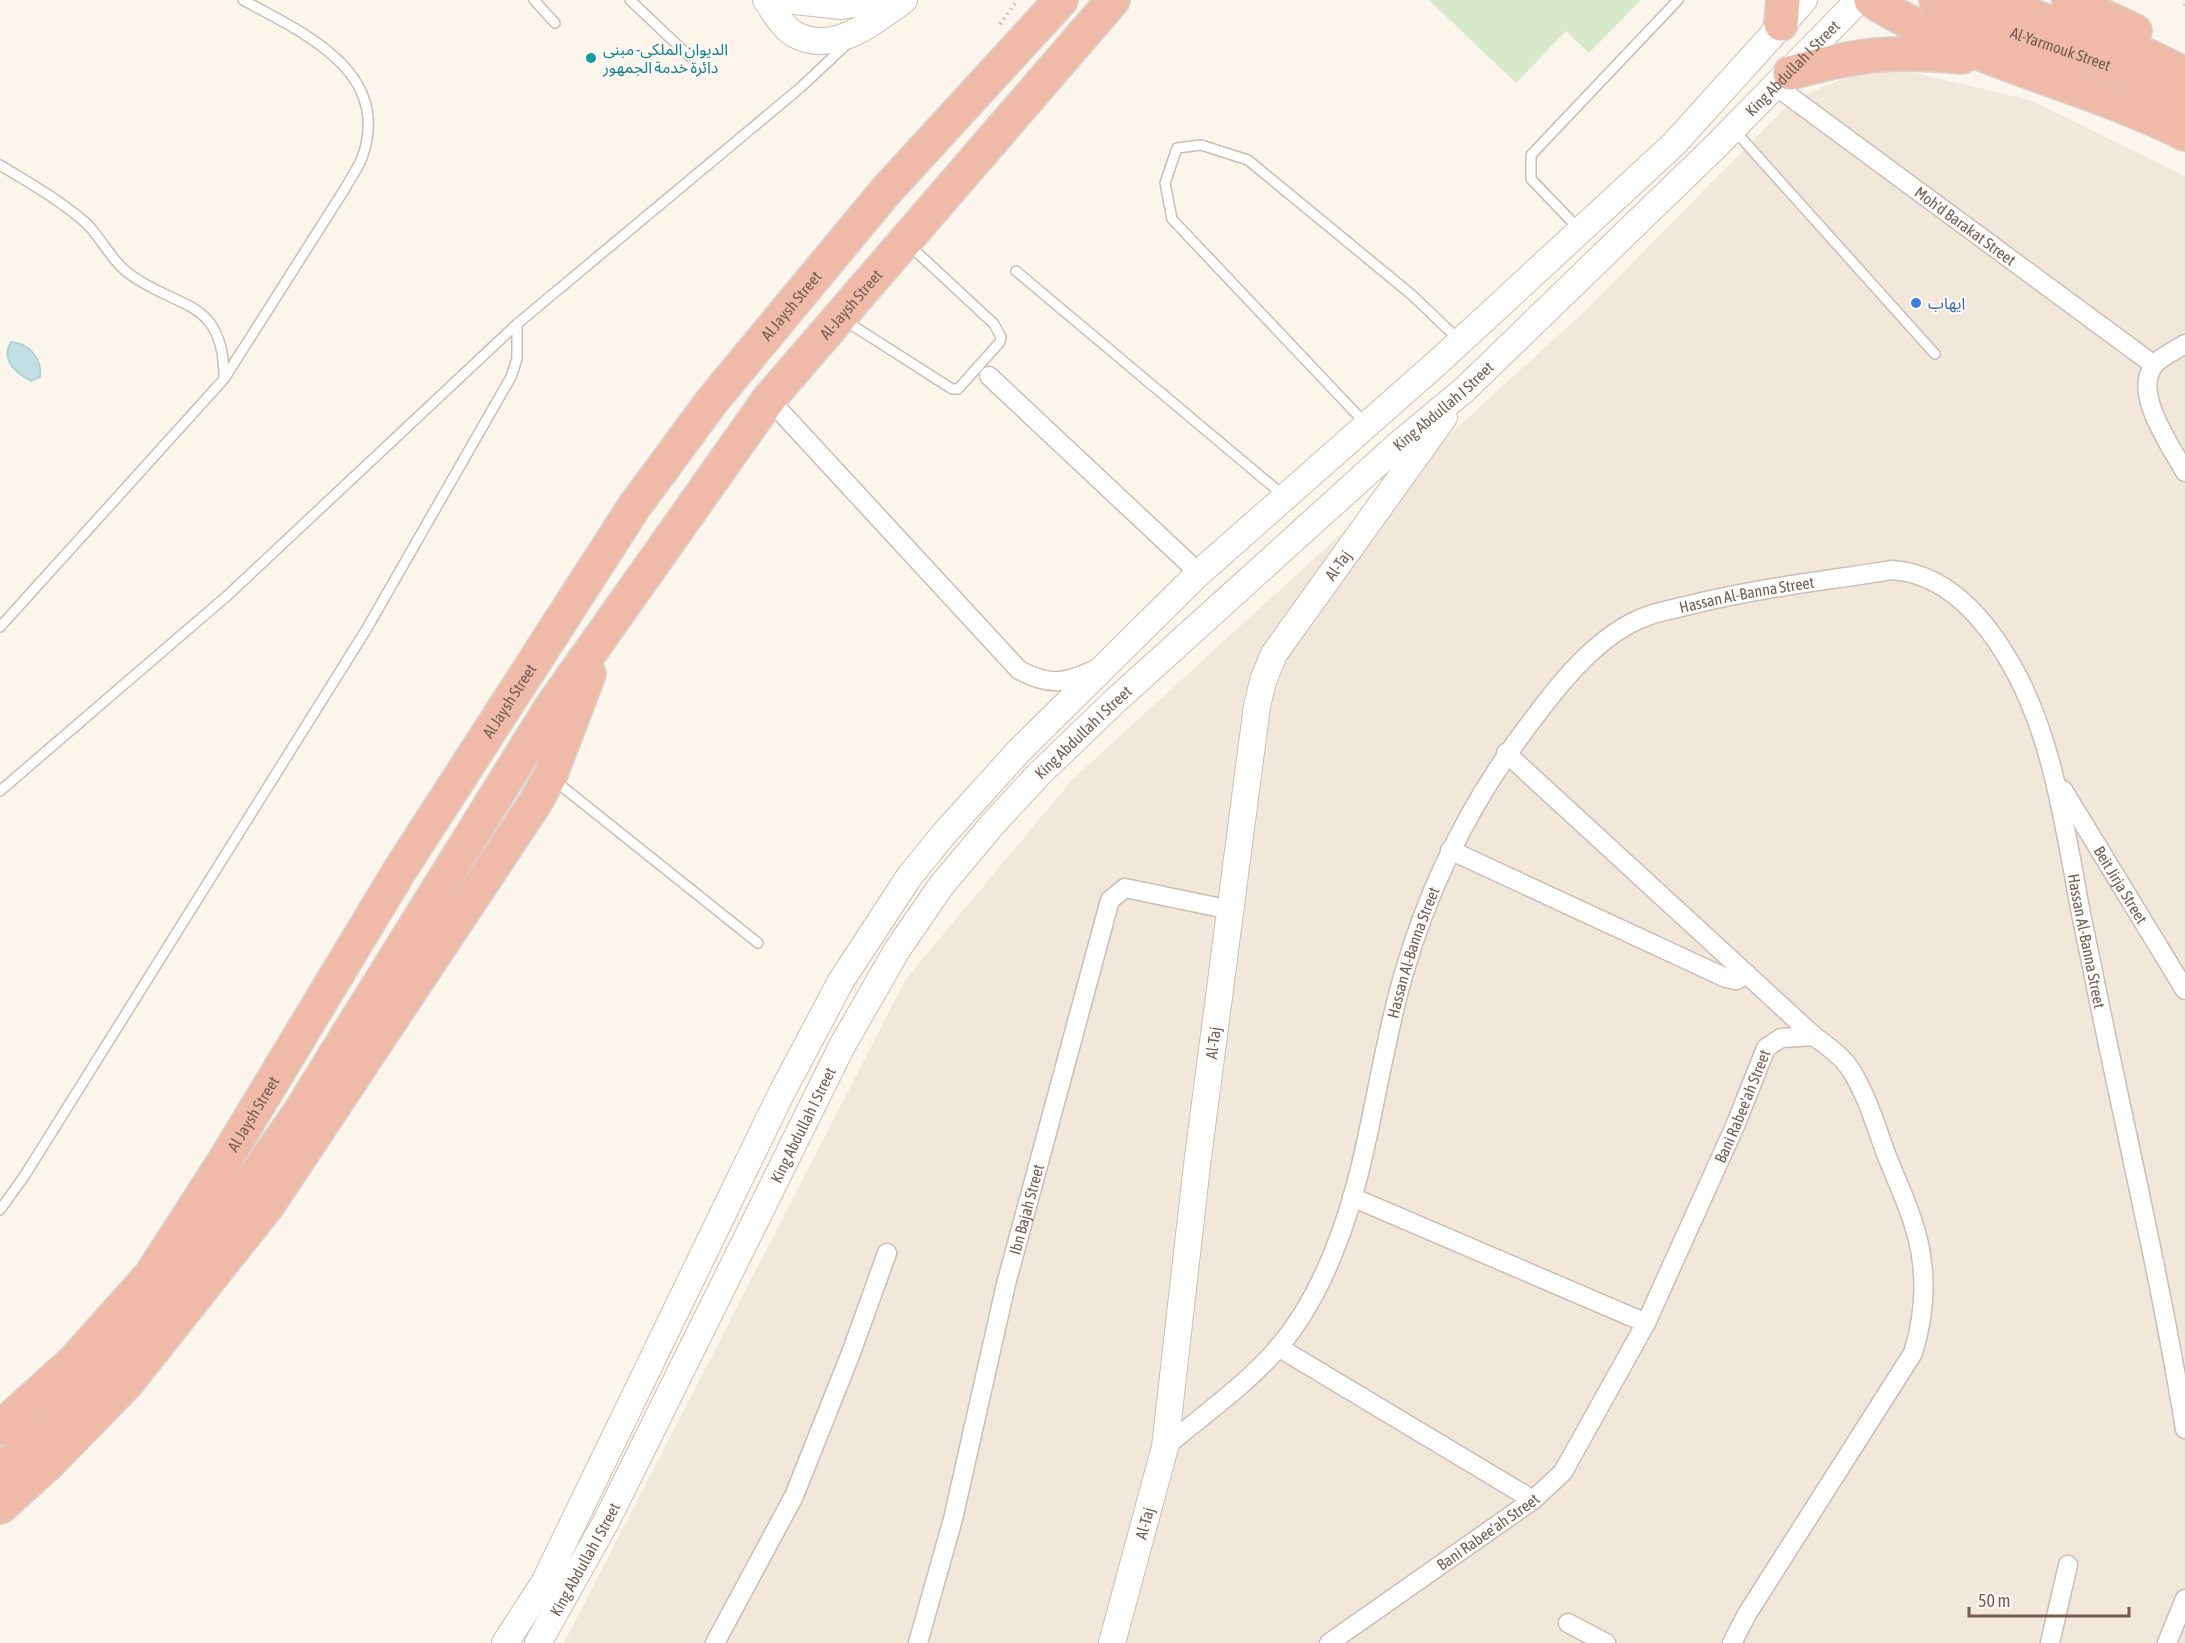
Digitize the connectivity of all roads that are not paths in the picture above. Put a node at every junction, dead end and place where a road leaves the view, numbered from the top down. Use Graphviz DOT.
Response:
graph roads {
  1 [pos="243,0"];
  2 [pos="534,0"];
  3 [pos="630,0"];
  4 [pos="766,0"];
  5 [pos="785,0"];
  6 [pos="874,0"];
  7 [pos="904,0"];
  8 [pos="1061,0"];
  9 [pos="1113,0"];
  10 [pos="1138,0"];
  11 [pos="1678,0"];
  12 [pos="1804,0"];
  13 [pos="1859,0"];
  14 [pos="1936,0"];
  15 [pos="1986,0"];
  16 [pos="2069,0"];
  17 [pos="1886,5"];
  18 [pos="1782,12"];
  19 [pos="555,23"];
  20 [pos="858,33"];
  21 [pos="1081,36"];
  22 [pos="2185,55"];
  23 [pos="689,56"];
  24 [pos="1989,59"];
  25 [pos="2185,74"];
  26 [pos="1783,80"];
  27 [pos="2185,100"];
  28 [pos="1733,129"];
  29 [pos="2185,134"];
  30 [pos="0,165"];
  31 [pos="1581,231"];
  32 [pos="905,241"];
  33 [pos="1016,271"];
  34 [pos="839,317"];
  35 [pos="517,324"];
  36 [pos="1460,341"];
  37 [pos="2185,344"];
  38 [pos="1935,354"];
  39 [pos="2154,364"];
  40 [pos="989,376"];
  41 [pos="224,379"];
  42 [pos="1464,390"];
  43 [pos="769,399"];
  44 [pos="1367,425"];
  45 [pos="2185,472"];
  46 [pos="1310,475"];
  47 [pos="1286,497"];
  48 [pos="1330,508"];
  49 [pos="1352,547"];
  50 [pos="1199,573"];
  51 [pos="608,624"];
  52 [pos="0,627"];
  53 [pos="1104,665"];
  54 [pos="1506,753"];
  55 [pos="550,776"];
  56 [pos="2057,780"];
  57 [pos="0,791"];
  58 [pos="1450,850"];
  59 [pos="1231,910"];
  60 [pos="758,943"];
  61 [pos="1747,974"];
  62 [pos="2185,990"];
  63 [pos="1814,1036"];
  64 [pos="1352,1197"];
  65 [pos="0,1210"];
  66 [pos="887,1253"];
  67 [pos="1646,1323"];
  68 [pos="1278,1347"];
  69 [pos="2180,1367"];
  70 [pos="0,1428"];
  71 [pos="2185,1429"];
  72 [pos="1165,1447"];
  73 [pos="0,1470"];
  74 [pos="1533,1500"];
  75 [pos="0,1507"];
  76 [pos="2068,1565"];
  77 [pos="2185,1599"];
  78 [pos="1568,1623"];
  79 [pos="505,1643"];
  80 [pos="538,1643"];
  81 [pos="715,1643"];
  82 [pos="918,1643"];
  83 [pos="1112,1643"];
  84 [pos="1329,1643"];
  85 [pos="1606,1643"];
  86 [pos="1731,1643"];
  87 [pos="2050,1643"];
  88 [pos="2167,1643"];
  1 -- 41 [label="lane"];
  2 -- 19 [label="lane"];
  3 -- 23 [label="lane"];
  4 -- 20 [label="main road"];
  5 -- 6 [label="main road"];
  7 -- 20 [label="main road"];
  8 -- 70 [label="highway, Al Jaysh Street"];
  9 -- 21 [label="highway, Al-Jaysh Street"];
  10 -- 21 [label="highway"];
  11 -- 31 [label="lane"];
  12 -- 18 [label="main road, King Abdullah I Street"];
  13 -- 26 [label="main road, King Abdullah I Street"];
  14 -- 27 [label="highway, Al-Yarmouk Street"];
  15 -- 25 [label="highway, Al-Yarmouk Street"];
  16 -- 22 [label="highway"];
  17 -- 24 [label="highway"];
  18 -- 31 [label="main road, King Abdullah I Street"];
  20 -- 35 [label="lane"];
  21 -- 32 [label="highway, Al-Jaysh Street"];
  24 -- 26 [label="highway"];
  24 -- 29 [label="highway"];
  26 -- 28 [label="main road, King Abdullah I Street"];
  26 -- 39 [label="street, Moh'd Barakat Street"];
  28 -- 38 [label="lane"];
  28 -- 42 [label="main road, King Abdullah I Street"];
  30 -- 41 [label="lane"];
  31 -- 36 [label="main road, King Abdullah I Street"];
  32 -- 34 [label="highway, Al-Jaysh Street"];
  32 -- 34 [label="lane"];
  33 -- 47 [label="lane"];
  34 -- 43 [label="highway, Al-Jaysh Street"];
  35 -- 57 [label="lane"];
  35 -- 65 [label="lane"];
  36 -- 44 [label="main road, King Abdullah I Street"];
  36 -- 44 [label="lane"];
  37 -- 39 [label="street"];
  39 -- 45 [label="street"];
  40 -- 50 [label="street"];
  41 -- 52 [label="lane"];
  42 -- 48 [label="main road, King Abdullah I Street"];
  42 -- 49 [label="main road"];
  43 -- 51 [label="highway, Al-Jaysh Street"];
  43 -- 53 [label="street"];
  44 -- 46 [label="main road, King Abdullah I Street"];
  46 -- 47 [label="main road, King Abdullah I Street"];
  46 -- 48 [label="main road, Al-Taj"];
  47 -- 50 [label="main road, King Abdullah I Street"];
  48 -- 49 [label="main road, Al-Taj"];
  48 -- 80 [label="main road, King Abdullah I Street"];
  49 -- 59 [label="main road, Al-Taj"];
  50 -- 53 [label="main road, King Abdullah I Street"];
  51 -- 55 [label="highway"];
  51 -- 73 [label="highway"];
  53 -- 79 [label="main road, King Abdullah I Street"];
  54 -- 56 [label="street, Hassan Al-Banna Street"];
  54 -- 58 [label="street, Hassan Al-Banna Street"];
  54 -- 61 [label="street"];
  55 -- 60 [label="lane"];
  55 -- 75 [label="highway"];
  56 -- 62 [label="street, Beit Jirja Street"];
  56 -- 69 [label="street, Hassan Al-Banna Street"];
  58 -- 61 [label="street"];
  58 -- 64 [label="street, Hassan Al-Banna Street"];
  59 -- 72 [label="main road, Al-Taj"];
  59 -- 82 [label="street, Ibn Bajah Street"];
  61 -- 63 [label="street"];
  63 -- 67 [label="street, Bani Rabee'ah Street"];
  63 -- 86 [label="street"];
  64 -- 67 [label="street"];
  64 -- 68 [label="street, Hassan Al-Banna Street"];
  66 -- 81 [label="street"];
  67 -- 74 [label="street, Bani Rabee'ah Street"];
  68 -- 72 [label="street, Hassan Al-Banna Street"];
  68 -- 74 [label="street"];
  69 -- 71 [label="street, Hassan Al-Banna Street"];
  72 -- 83 [label="main road, Al-Taj"];
  74 -- 84 [label="street, Bani Rabee'ah Street"];
  76 -- 87 [label="street"];
  77 -- 88 [label="street"];
  78 -- 85 [label="street"];
}
